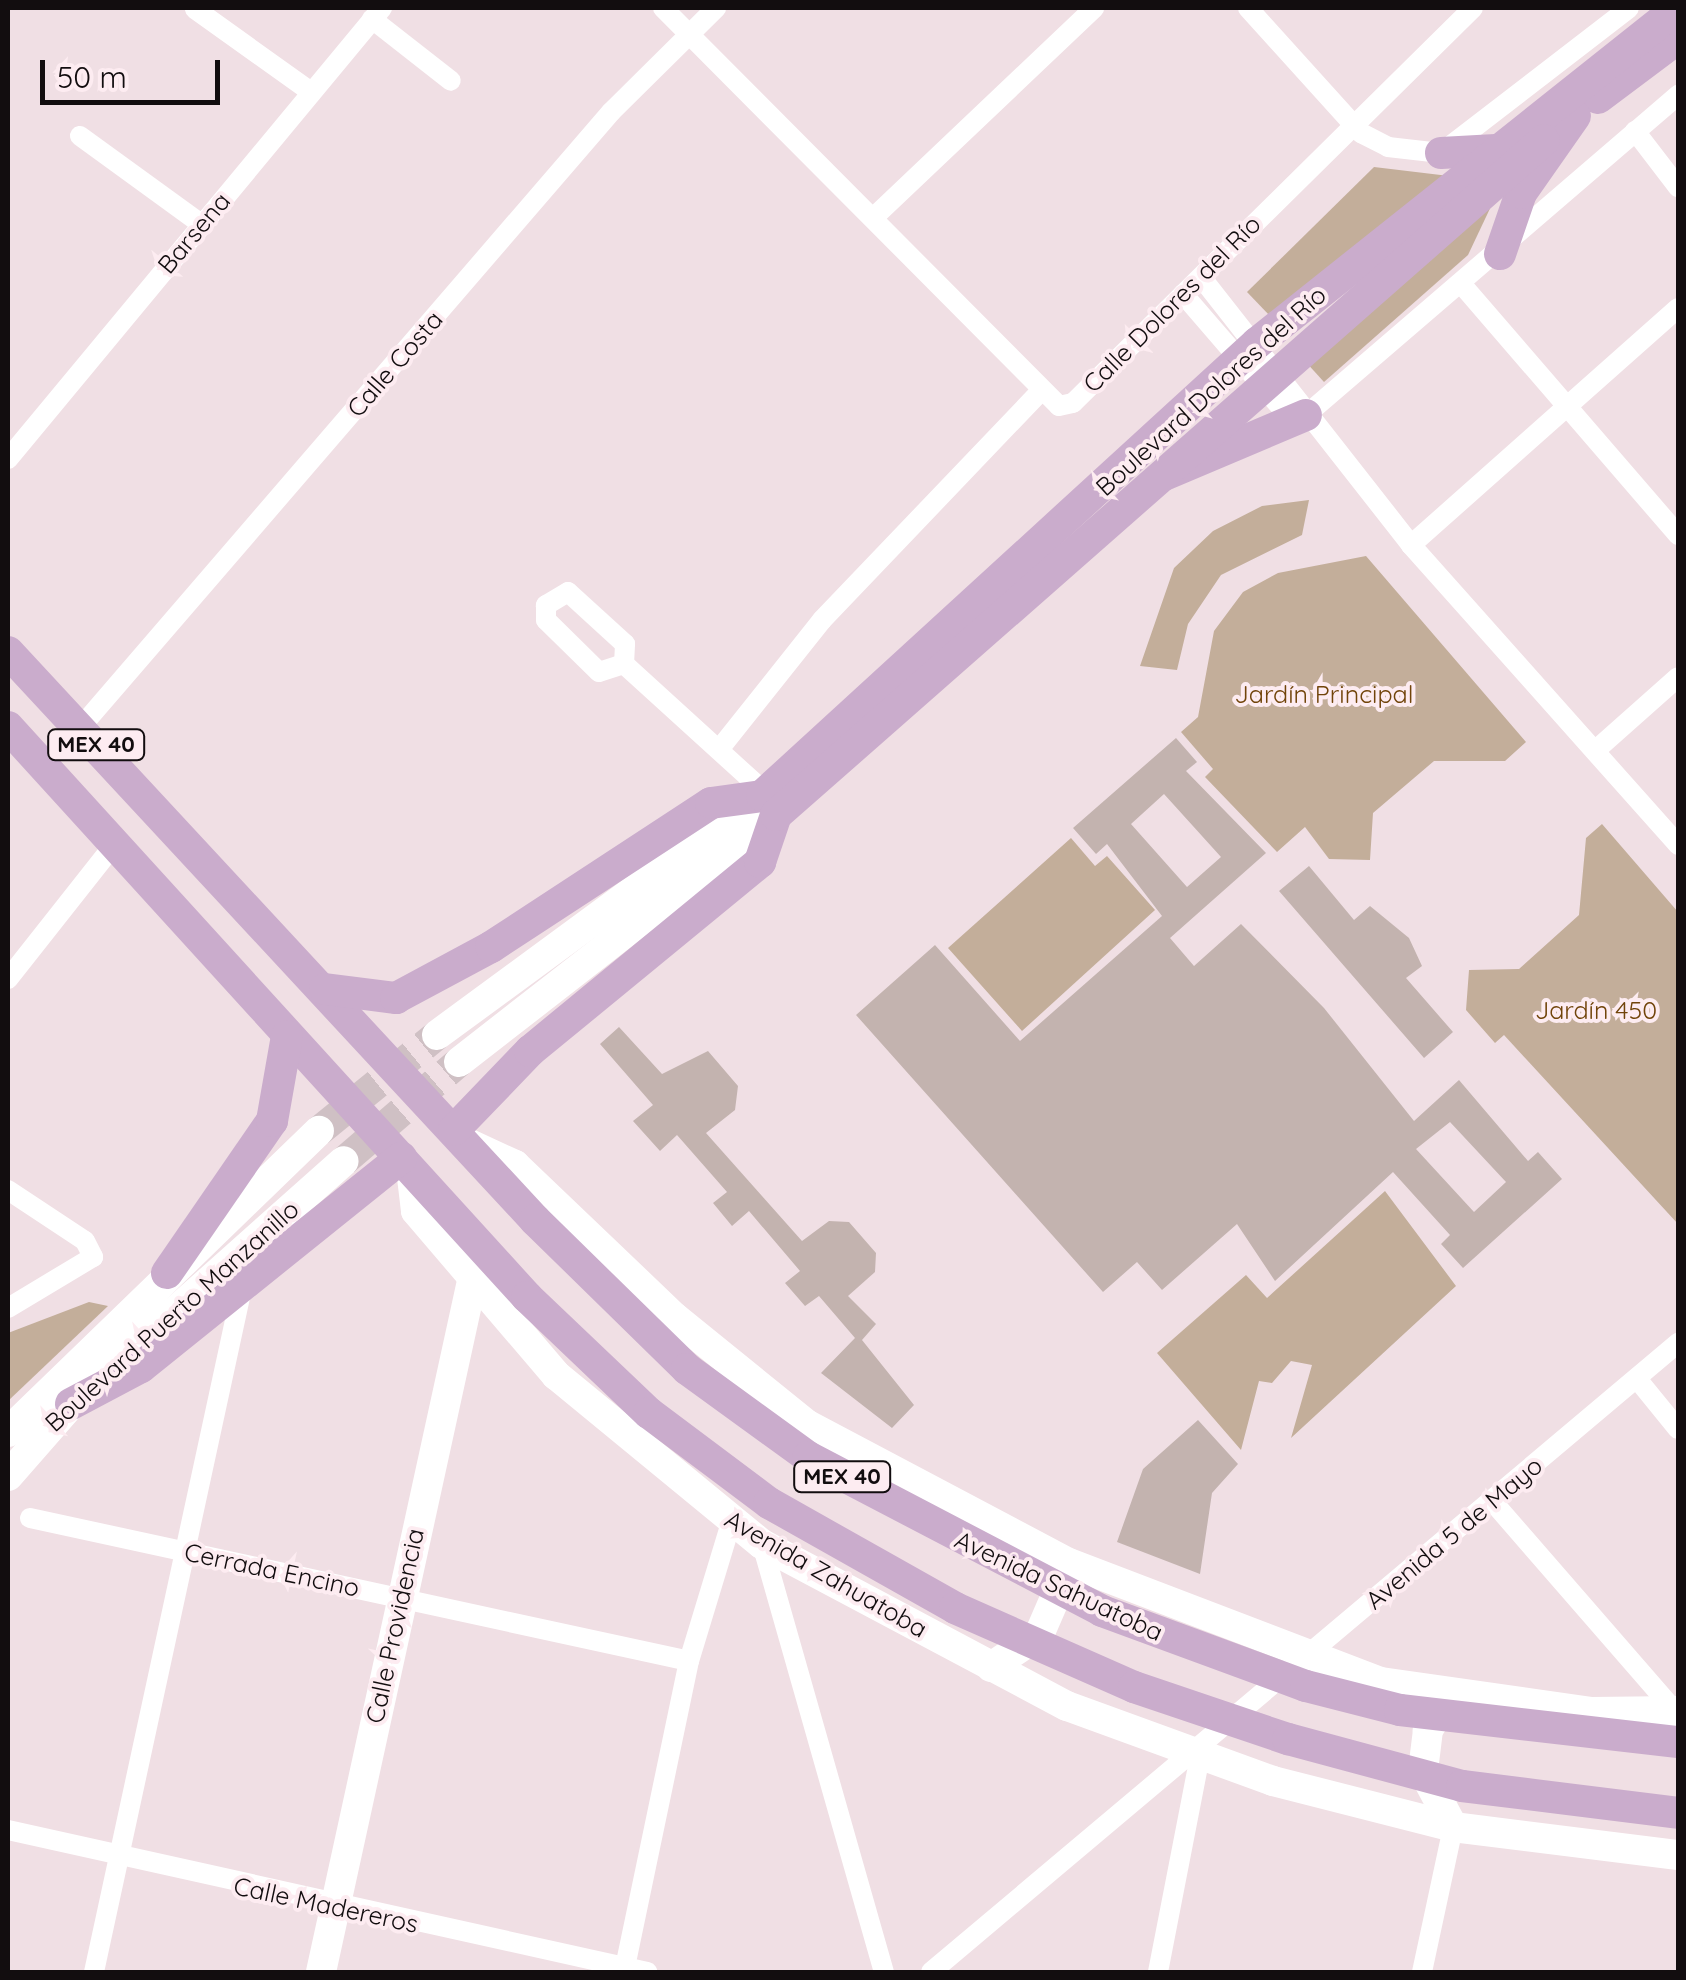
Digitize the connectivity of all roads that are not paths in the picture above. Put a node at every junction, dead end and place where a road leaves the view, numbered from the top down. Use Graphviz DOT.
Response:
graph roads {
  1 [pos="663,8"];
  2 [pos="716,8"];
  3 [pos="1094,8"];
  4 [pos="1248,8"];
  5 [pos="1472,8"];
  6 [pos="1628,8"];
  7 [pos="1678,8"];
  8 [pos="196,9"];
  9 [pos="377,13"];
  10 [pos="686,32"];
  11 [pos="1678,38"];
  12 [pos="451,81"];
  13 [pos="311,92"];
  14 [pos="1678,95"];
  15 [pos="1575,116"];
  16 [pos="1352,124"];
  17 [pos="1635,131"];
  18 [pos="80,136"];
  19 [pos="1496,150"];
  20 [pos="1441,153"];
  21 [pos="1678,186"];
  22 [pos="873,218"];
  23 [pos="201,224"];
  24 [pos="1500,254"];
  25 [pos="1200,277"];
  26 [pos="1464,287"];
  27 [pos="1183,294"];
  28 [pos="1678,308"];
  29 [pos="1258,363"];
  30 [pos="1040,392"];
  31 [pos="1563,410"];
  32 [pos="1306,415"];
  33 [pos="8,459"];
  34 [pos="1150,479"];
  35 [pos="1677,530"];
  36 [pos="1411,545"];
  37 [pos="8,652"];
  38 [pos="624,664"];
  39 [pos="1678,677"];
  40 [pos="8,727"];
  41 [pos="80,728"];
  42 [pos="721,748"];
  43 [pos="1596,750"];
  44 [pos="768,801"];
  45 [pos="114,845"];
  46 [pos="1678,845"];
  47 [pos="8,979"];
  48 [pos="325,989"];
  49 [pos="288,1036"];
  50 [pos="438,1036"];
  51 [pos="459,1062"];
  52 [pos="319,1130"];
  53 [pos="460,1136"];
  54 [pos="344,1161"];
  55 [pos="406,1164"];
  56 [pos="8,1190"];
  57 [pos="166,1274"];
  58 [pos="472,1280"];
  59 [pos="242,1288"];
  60 [pos="8,1308"];
  61 [pos="1678,1343"];
  62 [pos="1638,1380"];
  63 [pos="70,1404"];
  64 [pos="1678,1429"];
  65 [pos="8,1432"];
  66 [pos="8,1476"];
  67 [pos="1493,1502"];
  68 [pos="30,1518"];
  69 [pos="731,1523"];
  70 [pos="762,1544"];
  71 [pos="182,1552"];
  72 [pos="1069,1562"];
  73 [pos="400,1597"];
  74 [pos="1303,1657"];
  75 [pos="689,1661"];
  76 [pos="991,1667"];
  77 [pos="1452,1694"];
  78 [pos="1675,1711"];
  79 [pos="1200,1755"];
  80 [pos="1678,1813"];
  81 [pos="1453,1827"];
  82 [pos="8,1830"];
  83 [pos="1678,1855"];
  84 [pos="116,1860"];
  85 [pos="336,1906"];
  86 [pos="625,1970"];
  87 [pos="94,1972"];
  88 [pos="322,1972"];
  89 [pos="647,1972"];
  90 [pos="884,1972"];
  91 [pos="931,1972"];
  92 [pos="1158,1972"];
  93 [pos="1422,1972"];
  1 -- 10 [label="street"];
  2 -- 10 [label="street, Calle Costa"];
  3 -- 22 [label="street"];
  4 -- 16 [label="street"];
  5 -- 16 [label="street, Calle Dolores del Río"];
  6 -- 20 [label="street"];
  7 -- 19 [label="main road, Boulevard Dolores del Río"];
  8 -- 13 [label="street"];
  9 -- 12 [label="street"];
  9 -- 13 [label="street, Barsena"];
  10 -- 22 [label="street"];
  10 -- 41 [label="street, Calle Costa"];
  11 -- 15 [label="main road, Boulevard Dolores del Río"];
  13 -- 23 [label="street, Barsena"];
  14 -- 17 [label="street"];
  15 -- 24 [label="main road"];
  15 -- 29 [label="main road, Boulevard Dolores del Río"];
  16 -- 20 [label="street"];
  16 -- 25 [label="street, Calle Dolores del Río"];
  17 -- 21 [label="street"];
  17 -- 24 [label="street"];
  18 -- 23 [label="street"];
  19 -- 20 [label="main road"];
  19 -- 29 [label="main road, Boulevard Dolores del Río"];
  22 -- 30 [label="street"];
  23 -- 33 [label="street, Barsena"];
  24 -- 26 [label="street"];
  25 -- 27 [label="street, Calle Dolores del Río"];
  25 -- 29 [label="street"];
  26 -- 31 [label="street"];
  26 -- 32 [label="street"];
  27 -- 29 [label="street"];
  27 -- 30 [label="street, Calle Dolores del Río"];
  28 -- 31 [label="street"];
  29 -- 32 [label="street"];
  29 -- 34 [label="main road, Boulevard Dolores del Río"];
  29 -- 44 [label="main road, Boulevard Dolores del Río"];
  30 -- 42 [label="street"];
  31 -- 35 [label="street"];
  31 -- 36 [label="street"];
  32 -- 34 [label="main road"];
  32 -- 36 [label="street"];
  34 -- 44 [label="main road, Boulevard Dolores del Río"];
  36 -- 43 [label="street"];
  37 -- 41 [label="main road, MEX 40"];
  38 -- 38 [label="street"];
  38 -- 42 [label="street"];
  39 -- 43 [label="street"];
  40 -- 45 [label="main road, MEX 40"];
  41 -- 48 [label="main road, MEX 40"];
  42 -- 44 [label="street"];
  43 -- 46 [label="street"];
  44 -- 48 [label="main road"];
  44 -- 50 [label="street"];
  44 -- 51 [label="street"];
  44 -- 53 [label="main road"];
  45 -- 47 [label="street"];
  45 -- 49 [label="main road, MEX 40"];
  48 -- 53 [label="main road, MEX 40"];
  49 -- 55 [label="main road, MEX 40"];
  49 -- 57 [label="main road"];
  52 -- 57 [label="street, Boulevard Puerto Manzanillo"];
  53 -- 72 [label="street"];
  53 -- 78 [label="main road, Avenida Sahuatoba / MEX 40"];
  54 -- 63 [label="street, Boulevard Puerto Manzanillo"];
  55 -- 58 [label="street, Avenida Zahuatoba"];
  55 -- 59 [label="main road"];
  55 -- 80 [label="main road, MEX 40"];
  56 -- 60 [label="street"];
  57 -- 65 [label="street, Boulevard Puerto Manzanillo"];
  58 -- 69 [label="street, Avenida Zahuatoba"];
  58 -- 73 [label="street, Calle Providencia"];
  59 -- 63 [label="main road"];
  59 -- 71 [label="street"];
  61 -- 62 [label="street, Avenida 5 de Mayo"];
  62 -- 64 [label="street"];
  62 -- 67 [label="street, Avenida 5 de Mayo"];
  63 -- 66 [label="street, Boulevard Puerto Manzanillo"];
  67 -- 74 [label="street, Avenida 5 de Mayo"];
  67 -- 78 [label="street"];
  68 -- 71 [label="street, Cerrada Encino"];
  69 -- 70 [label="street, Avenida Zahuatoba"];
  69 -- 75 [label="street"];
  70 -- 76 [label="street, Avenida Zahuatoba"];
  70 -- 90 [label="street"];
  71 -- 73 [label="street, Cerrada Encino"];
  71 -- 84 [label="street"];
  72 -- 74 [label="street"];
  72 -- 76 [label="street"];
  73 -- 75 [label="street, Cerrada Encino"];
  73 -- 85 [label="street, Calle Providencia"];
  74 -- 77 [label="street"];
  74 -- 79 [label="street, Avenida 5 de Mayo"];
  75 -- 86 [label="street"];
  76 -- 79 [label="street, Avenida Zahuatoba"];
  77 -- 78 [label="street"];
  77 -- 81 [label="street"];
  79 -- 81 [label="street"];
  79 -- 91 [label="street"];
  79 -- 92 [label="street"];
  81 -- 83 [label="street"];
  81 -- 93 [label="street"];
  82 -- 84 [label="street, Calle Madereros"];
  84 -- 85 [label="street, Calle Madereros"];
  84 -- 87 [label="street"];
  85 -- 86 [label="street, Calle Madereros"];
  85 -- 88 [label="street, Calle Providencia"];
  86 -- 89 [label="street, Calle Madereros"];
}
